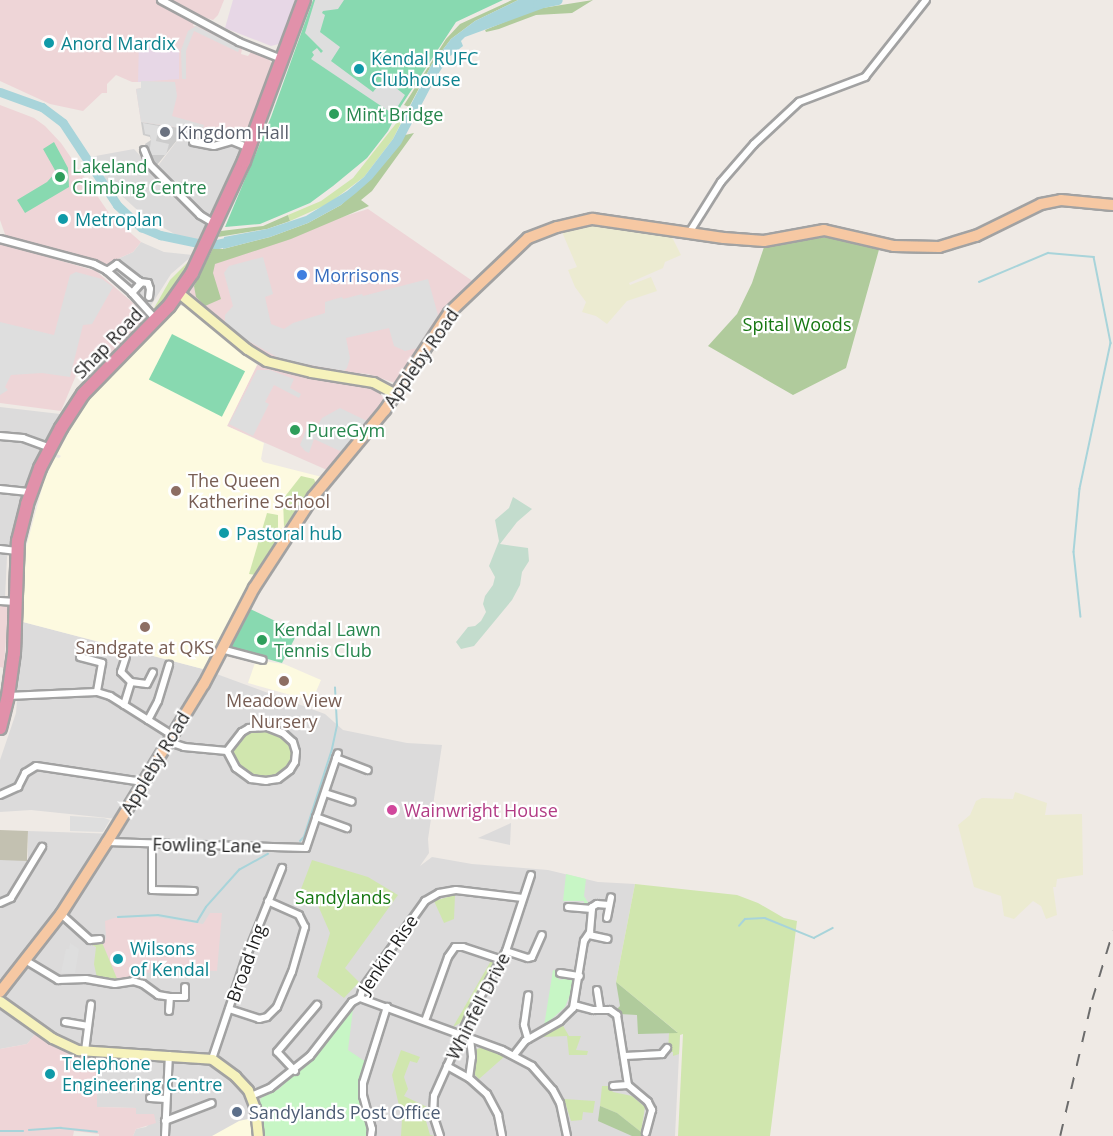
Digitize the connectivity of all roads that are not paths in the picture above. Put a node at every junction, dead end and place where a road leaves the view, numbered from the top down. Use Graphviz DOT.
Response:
graph roads {
  1 [pos="161,0"];
  2 [pos="304,0"];
  3 [pos="926,0"];
  4 [pos="283,59"];
  5 [pos="193,142"];
  6 [pos="249,148"];
  7 [pos="144,150"];
  8 [pos="162,164"];
  9 [pos="156,171"];
  10 [pos="1113,205"];
  11 [pos="216,224"];
  12 [pos="689,233"];
  13 [pos="0,239"];
  14 [pos="107,272"];
  15 [pos="140,282"];
  16 [pos="132,293"];
  17 [pos="179,293"];
  18 [pos="149,297"];
  19 [pos="156,321"];
  20 [pos="396,394"];
  21 [pos="0,436"];
  22 [pos="50,448"];
  23 [pos="0,489"];
  24 [pos="31,492"];
  25 [pos="0,549"];
  26 [pos="17,551"];
  27 [pos="0,601"];
  28 [pos="16,602"];
  29 [pos="220,649"];
  30 [pos="80,657"];
  31 [pos="126,657"];
  32 [pos="263,660"];
  33 [pos="169,665"];
  34 [pos="153,672"];
  35 [pos="131,682"];
  36 [pos="97,692"];
  37 [pos="8,696"];
  38 [pos="124,705"];
  39 [pos="148,720"];
  40 [pos="0,728"];
  41 [pos="170,738"];
  42 [pos="227,751"];
  43 [pos="368,770"];
  44 [pos="143,782"];
  45 [pos="325,793"];
  46 [pos="0,795"];
  47 [pos="352,802"];
  48 [pos="316,817"];
  49 [pos="347,828"];
  50 [pos="107,842"];
  51 [pos="152,844"];
  52 [pos="42,847"];
  53 [pos="282,868"];
  54 [pos="531,875"];
  55 [pos="194,891"];
  56 [pos="611,897"];
  57 [pos="523,898"];
  58 [pos="268,901"];
  59 [pos="0,903"];
  60 [pos="609,905"];
  61 [pos="568,907"];
  62 [pos="592,909"];
  63 [pos="61,914"];
  64 [pos="607,918"];
  65 [pos="542,935"];
  66 [pos="589,935"];
  67 [pos="100,939"];
  68 [pos="608,939"];
  69 [pos="506,951"];
  70 [pos="25,960"];
  71 [pos="502,960"];
  72 [pos="560,973"];
  73 [pos="580,976"];
  74 [pos="185,987"];
  75 [pos="597,990"];
  76 [pos="0,992"];
  77 [pos="528,995"];
  78 [pos="170,997"];
  79 [pos="360,998"];
  80 [pos="0,1000"];
  81 [pos="91,1004"];
  82 [pos="317,1005"];
  83 [pos="574,1005"];
  84 [pos="387,1007"];
  85 [pos="229,1009"];
  86 [pos="600,1010"];
  87 [pos="169,1011"];
  88 [pos="425,1021"];
  89 [pos="65,1022"];
  90 [pos="87,1026"];
  91 [pos="461,1035"];
  92 [pos="470,1038"];
  93 [pos="528,1039"];
  94 [pos="85,1052"];
  95 [pos="169,1055"];
  96 [pos="514,1055"];
  97 [pos="625,1056"];
  98 [pos="212,1059"];
  99 [pos="663,1062"];
  100 [pos="447,1066"];
  101 [pos="295,1071"];
  102 [pos="469,1078"];
  103 [pos="628,1085"];
  104 [pos="613,1086"];
  105 [pos="251,1096"];
  106 [pos="654,1097"];
  107 [pos="150,1098"];
  108 [pos="166,1099"];
  109 [pos="648,1102"];
  110 [pos="212,1103"];
  111 [pos="165,1121"];
  112 [pos="646,1133"];
  113 [pos="165,1136"];
  114 [pos="258,1136"];
  115 [pos="371,1136"];
  116 [pos="440,1136"];
  117 [pos="502,1136"];
  118 [pos="567,1136"];
  1 -- 4 [label="street"];
  2 -- 4 [label="highway, Shap Road"];
  3 -- 12 [label="street"];
  4 -- 6 [label="highway, Shap Road"];
  5 -- 6 [label="street"];
  6 -- 11 [label="highway, Shap Road"];
  7 -- 9 [label="street"];
  8 -- 9 [label="street"];
  9 -- 11 [label="street"];
  10 -- 12 [label="main road, Appleby Road"];
  11 -- 17 [label="highway, Shap Road"];
  12 -- 20 [label="main road, Appleby Road"];
  13 -- 14 [label="street"];
  14 -- 15 [label="street"];
  14 -- 16 [label="street"];
  15 -- 16 [label="street"];
  15 -- 18 [label="street"];
  16 -- 19 [label="street"];
  17 -- 19 [label="highway, Shap Road"];
  17 -- 20 [label="street"];
  19 -- 22 [label="highway, Shap Road"];
  20 -- 29 [label="main road, Appleby Road"];
  21 -- 22 [label="street"];
  22 -- 24 [label="highway, Shap Road"];
  23 -- 24 [label="street"];
  24 -- 26 [label="highway, Shap Road"];
  25 -- 26 [label="street"];
  26 -- 28 [label="highway, Shap Road"];
  27 -- 28 [label="street"];
  28 -- 37 [label="highway, Shap Road"];
  29 -- 32 [label="street"];
  29 -- 41 [label="main road, Appleby Road"];
  30 -- 36 [label="street"];
  31 -- 35 [label="street"];
  33 -- 39 [label="street"];
  34 -- 35 [label="street"];
  35 -- 38 [label="street"];
  36 -- 37 [label="street"];
  36 -- 38 [label="street"];
  37 -- 40 [label="highway, Shap Road"];
  38 -- 39 [label="street"];
  39 -- 41 [label="street"];
  41 -- 42 [label="street"];
  41 -- 44 [label="main road, Appleby Road"];
  42 -- 42 [label="street"];
  43 -- 45 [label="street"];
  44 -- 46 [label="street"];
  44 -- 50 [label="main road, Appleby Road"];
  45 -- 47 [label="street"];
  45 -- 48 [label="street"];
  48 -- 49 [label="street"];
  48 -- 51 [label="street, Fowling Lane"];
  50 -- 51 [label="street, Fowling Lane"];
  50 -- 63 [label="main road, Appleby Road"];
  51 -- 55 [label="street"];
  52 -- 59 [label="street"];
  53 -- 58 [label="street, Broad Ing"];
  54 -- 57 [label="street, Whinfell Drive"];
  56 -- 60 [label="street"];
  57 -- 69 [label="street, Whinfell Drive"];
  57 -- 79 [label="street, Jenkin Rise"];
  58 -- 85 [label="street, Broad Ing"];
  58 -- 85 [label="street"];
  60 -- 62 [label="street"];
  60 -- 64 [label="street"];
  61 -- 62 [label="street"];
  62 -- 66 [label="street"];
  63 -- 67 [label="street"];
  63 -- 70 [label="main road, Appleby Road"];
  65 -- 69 [label="street"];
  66 -- 68 [label="street"];
  66 -- 73 [label="street"];
  69 -- 71 [label="street, Whinfell Drive"];
  70 -- 76 [label="main road, Appleby Road"];
  70 -- 78 [label="street"];
  71 -- 88 [label="street"];
  71 -- 91 [label="street, Whinfell Drive"];
  72 -- 73 [label="street"];
  73 -- 83 [label="street"];
  74 -- 78 [label="street"];
  75 -- 86 [label="street"];
  77 -- 93 [label="street"];
  78 -- 87 [label="street"];
  79 -- 84 [label="street"];
  79 -- 101 [label="street, Jenkin Rise"];
  80 -- 94 [label="street"];
  81 -- 90 [label="street"];
  82 -- 101 [label="street"];
  83 -- 86 [label="street"];
  83 -- 93 [label="street"];
  84 -- 88 [label="street"];
  84 -- 115 [label="street"];
  85 -- 98 [label="street, Broad Ing"];
  86 -- 97 [label="street"];
  88 -- 91 [label="street"];
  89 -- 90 [label="street"];
  90 -- 94 [label="street"];
  91 -- 92 [label="street"];
  91 -- 100 [label="street, Whinfell Drive"];
  92 -- 96 [label="street"];
  92 -- 102 [label="street"];
  93 -- 96 [label="street"];
  94 -- 95 [label="street"];
  95 -- 98 [label="street"];
  95 -- 108 [label="street"];
  96 -- 118 [label="street"];
  97 -- 99 [label="street"];
  97 -- 103 [label="street"];
  98 -- 105 [label="street"];
  100 -- 102 [label="street"];
  100 -- 116 [label="street, Whinfell Drive"];
  101 -- 105 [label="street, Jenkin Rise"];
  102 -- 117 [label="street"];
  103 -- 104 [label="street"];
  103 -- 109 [label="street"];
  105 -- 114 [label="street"];
  106 -- 109 [label="street"];
  107 -- 108 [label="street"];
  108 -- 111 [label="street"];
  109 -- 112 [label="street"];
  110 -- 111 [label="street"];
  111 -- 113 [label="street"];
}
